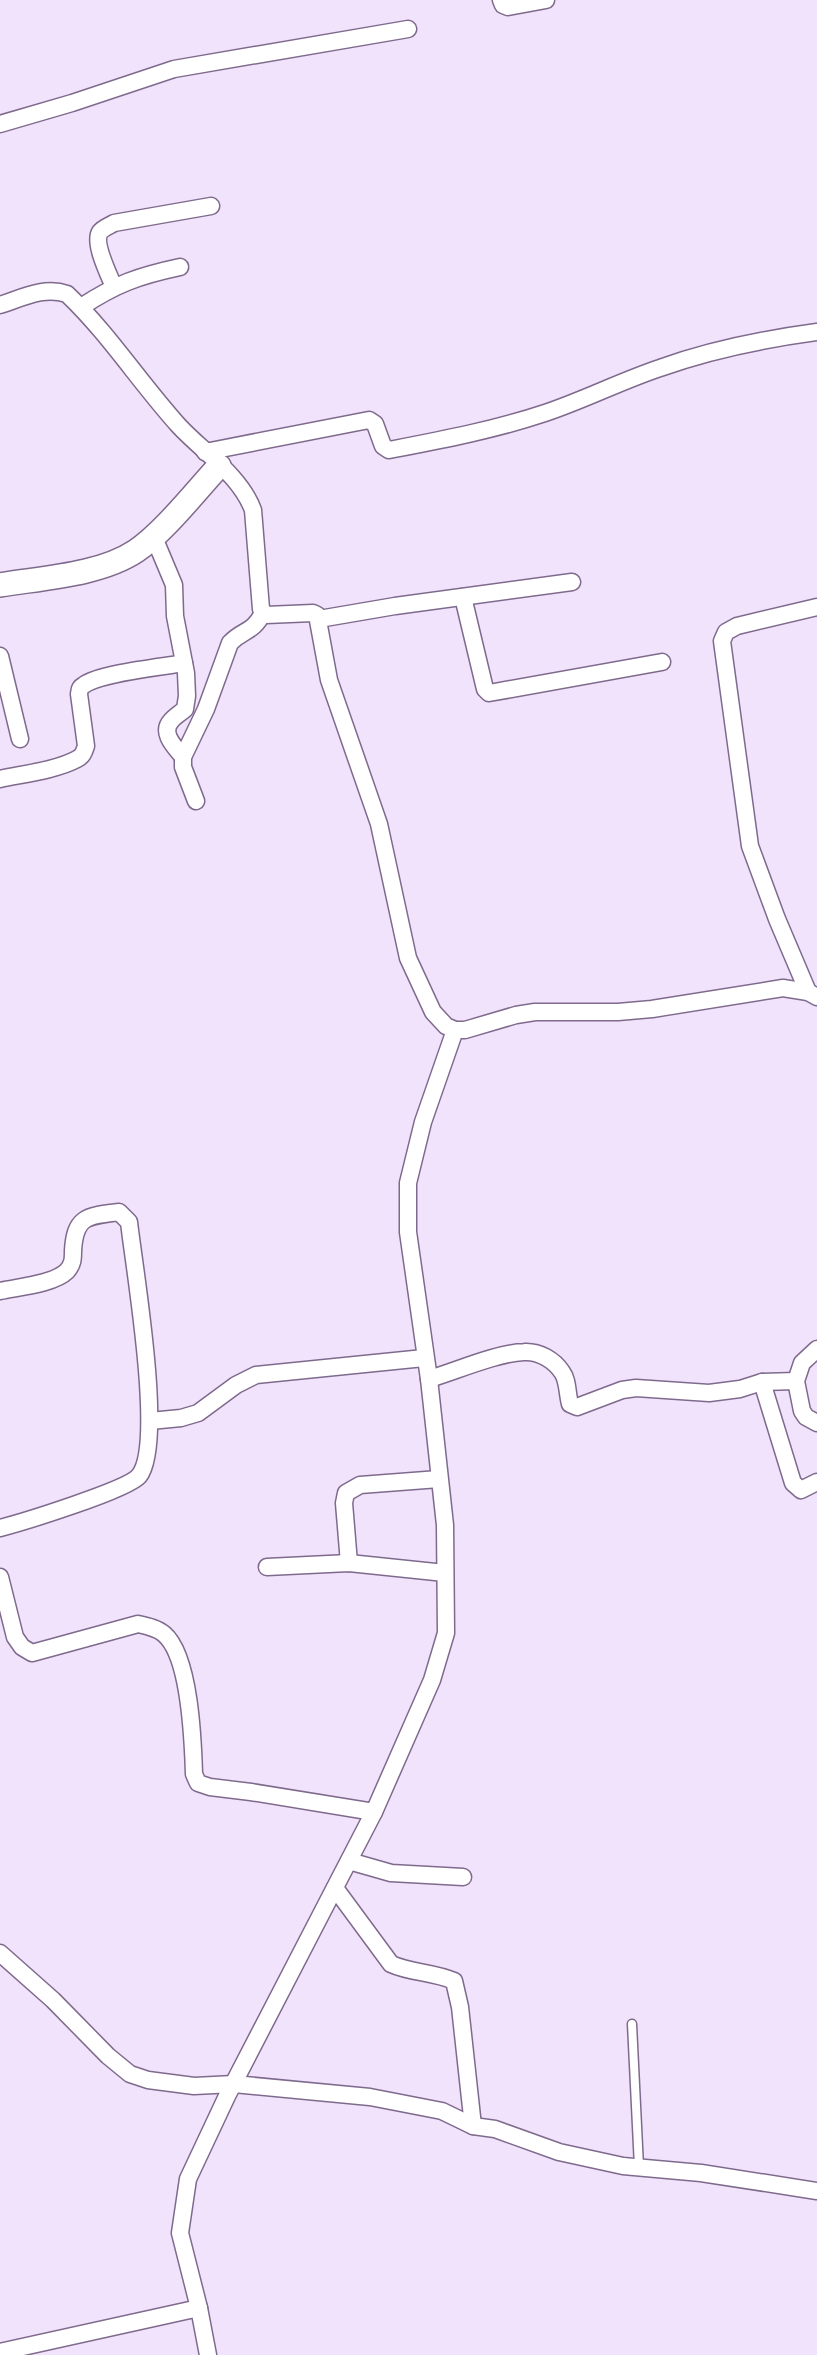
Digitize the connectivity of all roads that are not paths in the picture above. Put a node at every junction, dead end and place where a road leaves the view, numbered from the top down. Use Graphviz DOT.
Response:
graph roads {
  1 [pos="501,0"];
  2 [pos="546,0"];
  3 [pos="408,29"];
  4 [pos="0,124"];
  5 [pos="211,206"];
  6 [pos="180,267"];
  7 [pos="114,287"];
  8 [pos="0,305"];
  9 [pos="81,307"];
  10 [pos="817,332"];
  11 [pos="212,459"];
  12 [pos="153,535"];
  13 [pos="572,583"];
  14 [pos="0,585"];
  15 [pos="463,597"];
  16 [pos="817,607"];
  17 [pos="263,613"];
  18 [pos="319,619"];
  19 [pos="0,656"];
  20 [pos="662,662"];
  21 [pos="184,663"];
  22 [pos="20,739"];
  23 [pos="183,757"];
  24 [pos="0,779"];
  25 [pos="196,801"];
  26 [pos="812,994"];
  27 [pos="455,1030"];
  28 [pos="0,1291"];
  29 [pos="817,1349"];
  30 [pos="424,1358"];
  31 [pos="429,1379"];
  32 [pos="796,1381"];
  33 [pos="762,1382"];
  34 [pos="150,1421"];
  35 [pos="817,1423"];
  36 [pos="439,1479"];
  37 [pos="817,1482"];
  38 [pos="0,1528"];
  39 [pos="349,1563"];
  40 [pos="267,1567"];
  41 [pos="446,1573"];
  42 [pos="0,1577"];
  43 [pos="374,1811"];
  44 [pos="349,1861"];
  45 [pos="463,1877"];
  46 [pos="335,1888"];
  47 [pos="0,1953"];
  48 [pos="632,2024"];
  49 [pos="231,2090"];
  50 [pos="472,2126"];
  51 [pos="639,2168"];
  52 [pos="817,2191"];
  53 [pos="199,2308"];
  54 [pos="0,2352"];
  55 [pos="208,2355"];
  1 -- 2 [label="street"];
  3 -- 4 [label="street"];
  5 -- 7 [label="street"];
  6 -- 7 [label="street"];
  7 -- 9 [label="street"];
  8 -- 9 [label="street"];
  9 -- 11 [label="street"];
  10 -- 11 [label="street"];
  11 -- 12 [label="street"];
  11 -- 17 [label="street"];
  12 -- 14 [label="street"];
  12 -- 21 [label="street"];
  13 -- 15 [label="street"];
  15 -- 18 [label="street"];
  15 -- 20 [label="street"];
  16 -- 26 [label="street"];
  17 -- 18 [label="street"];
  17 -- 23 [label="street"];
  18 -- 27 [label="street"];
  19 -- 22 [label="street"];
  21 -- 23 [label="street"];
  21 -- 24 [label="street"];
  23 -- 25 [label="street"];
  26 -- 27 [label="street"];
  27 -- 30 [label="street"];
  28 -- 34 [label="street"];
  29 -- 32 [label="street"];
  30 -- 31 [label="street"];
  30 -- 34 [label="street"];
  31 -- 33 [label="street"];
  31 -- 36 [label="street"];
  32 -- 33 [label="street"];
  32 -- 35 [label="street"];
  33 -- 37 [label="street"];
  34 -- 38 [label="street"];
  36 -- 39 [label="street"];
  36 -- 41 [label="street"];
  39 -- 40 [label="street"];
  39 -- 41 [label="street"];
  41 -- 43 [label="street"];
  42 -- 43 [label="street"];
  43 -- 44 [label="street"];
  44 -- 45 [label="street"];
  44 -- 46 [label="street"];
  46 -- 49 [label="street"];
  46 -- 50 [label="street"];
  47 -- 49 [label="street"];
  48 -- 51 [label="lane"];
  49 -- 50 [label="street"];
  49 -- 53 [label="street"];
  50 -- 51 [label="street"];
  51 -- 52 [label="street"];
  53 -- 54 [label="street"];
  53 -- 55 [label="street"];
}
